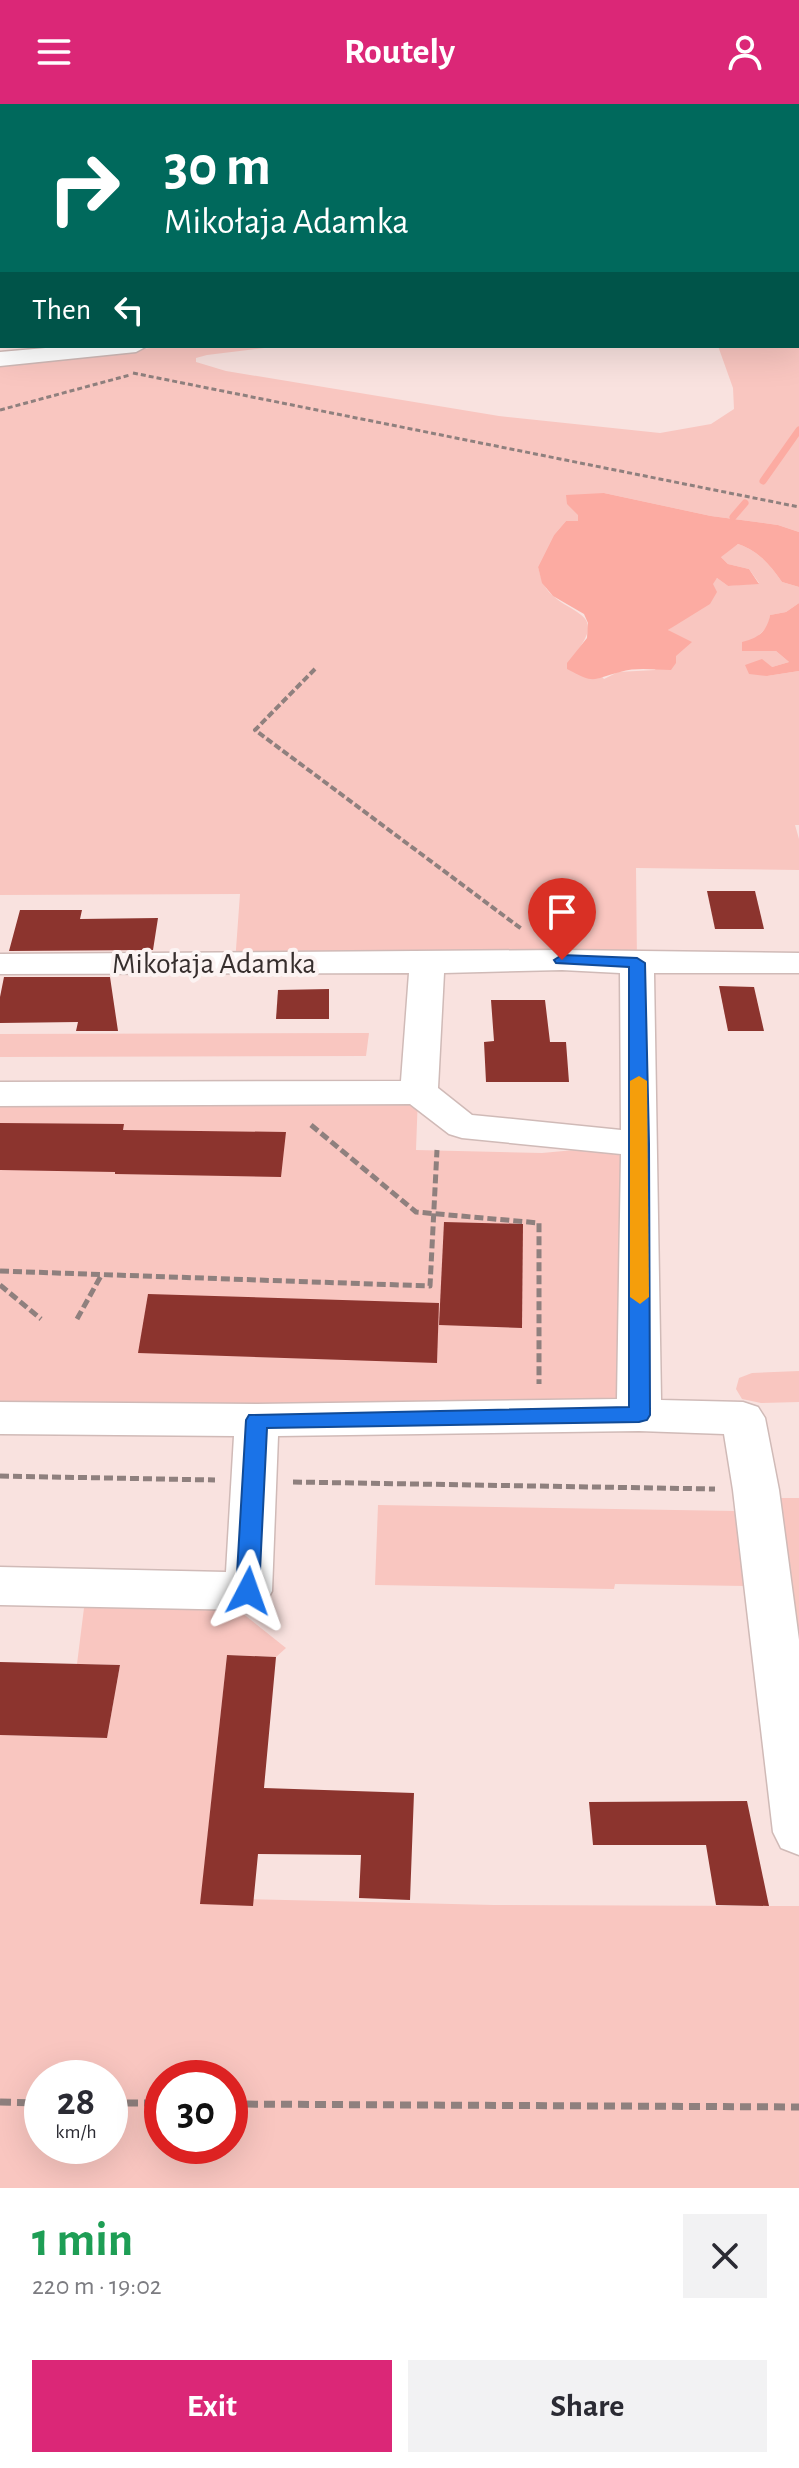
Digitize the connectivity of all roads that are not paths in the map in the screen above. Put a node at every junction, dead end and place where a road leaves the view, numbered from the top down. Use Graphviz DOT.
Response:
graph roads {
  1 [pos="114,348"];
  2 [pos="0,359"];
  3 [pos="427,963"];
  4 [pos="637,963"];
  5 [pos="799,963"];
  6 [pos="0,964"];
  7 [pos="419,1092"];
  8 [pos="0,1094"];
  9 [pos="640,1144"];
  10 [pos="639,1415"];
  11 [pos="0,1418"];
  12 [pos="257,1420"];
  13 [pos="0,1586"];
  14 [pos="799,1832"];
  1 -- 2 [label="street"];
  3 -- 4 [label="street, Mikołaja Adamka"];
  3 -- 6 [label="street, Mikołaja Adamka"];
  3 -- 7 [label="street"];
  4 -- 5 [label="street, Mikołaja Adamka"];
  4 -- 9 [label="street"];
  7 -- 8 [label="street"];
  7 -- 9 [label="street"];
  9 -- 10 [label="street"];
  10 -- 12 [label="street"];
  10 -- 14 [label="street"];
  11 -- 12 [label="street"];
  12 -- 13 [label="street"];
}
